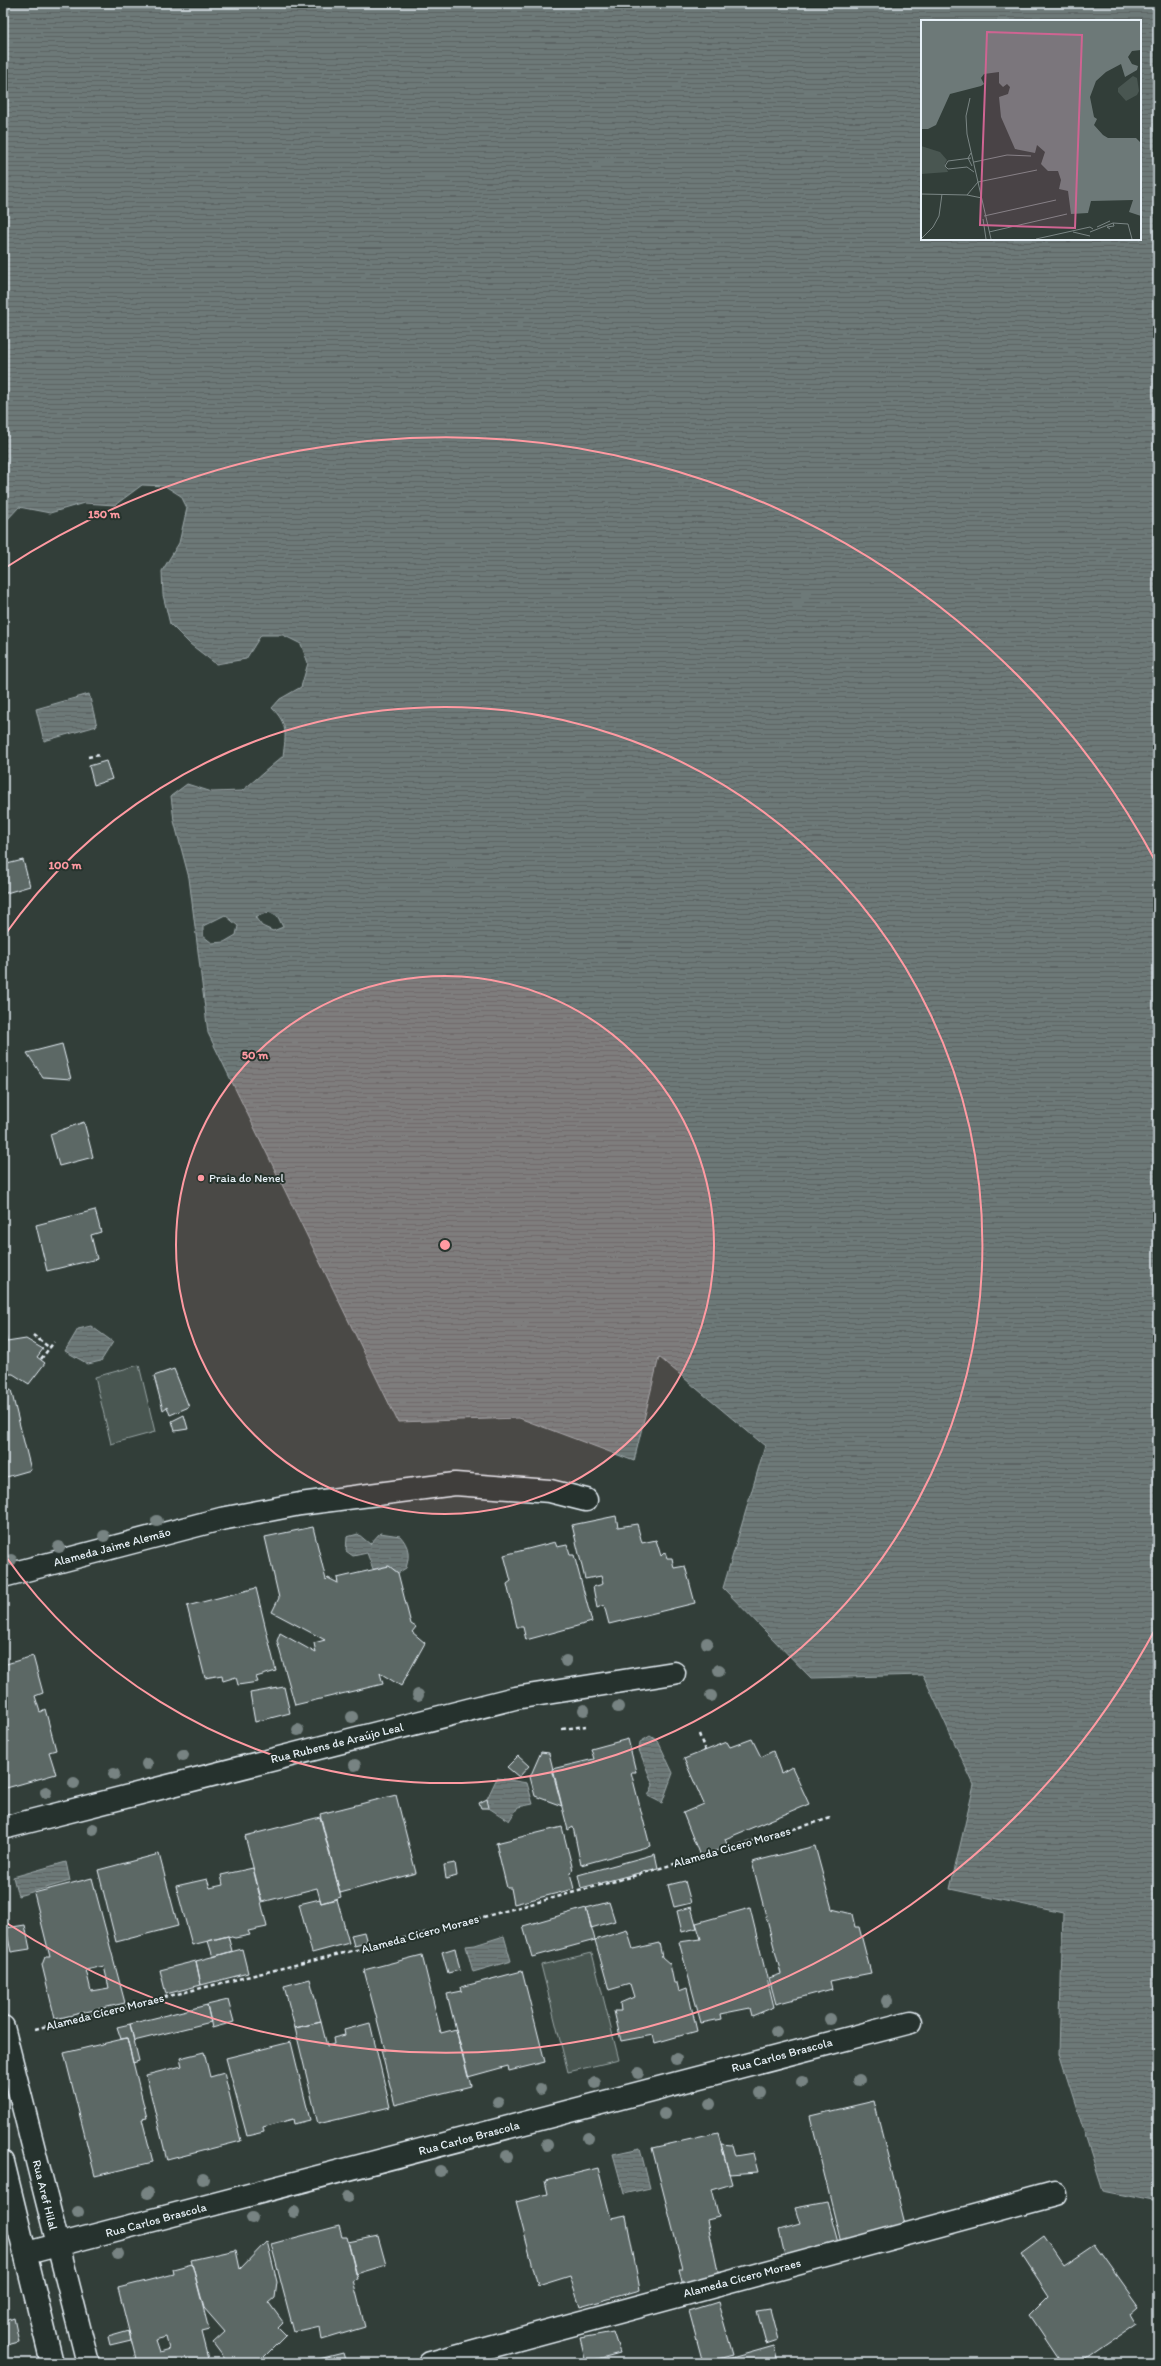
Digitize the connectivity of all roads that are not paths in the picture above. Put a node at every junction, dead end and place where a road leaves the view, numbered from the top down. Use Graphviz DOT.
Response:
graph roads {
  1 [pos="586,1500"];
  2 [pos="3,1576"];
  3 [pos="674,1673"];
  4 [pos="3,1828"];
  5 [pos="911,2022"];
  6 [pos="4,2034"];
  7 [pos="3,2162"];
  8 [pos="1055,2194"];
  9 [pos="57,2246"];
  10 [pos="27,2253"];
  11 [pos="52,2363"];
  12 [pos="88,2363"];
  13 [pos="430,2363"];
  1 -- 2 [label="street, Alameda Jaime Alemão"];
  3 -- 4 [label="street, Rua Rubens de Araújo Leal"];
  5 -- 9 [label="street, Rua Carlos Brascola"];
  6 -- 9 [label="street, Rua Aref Hilal"];
  7 -- 10 [label="street"];
  8 -- 13 [label="street, Alameda Cícero Moraes"];
  9 -- 10 [label="street, Rua Carlos Brascola"];
  9 -- 12 [label="street, Rua Aref Hilal"];
  10 -- 11 [label="street"];
}
